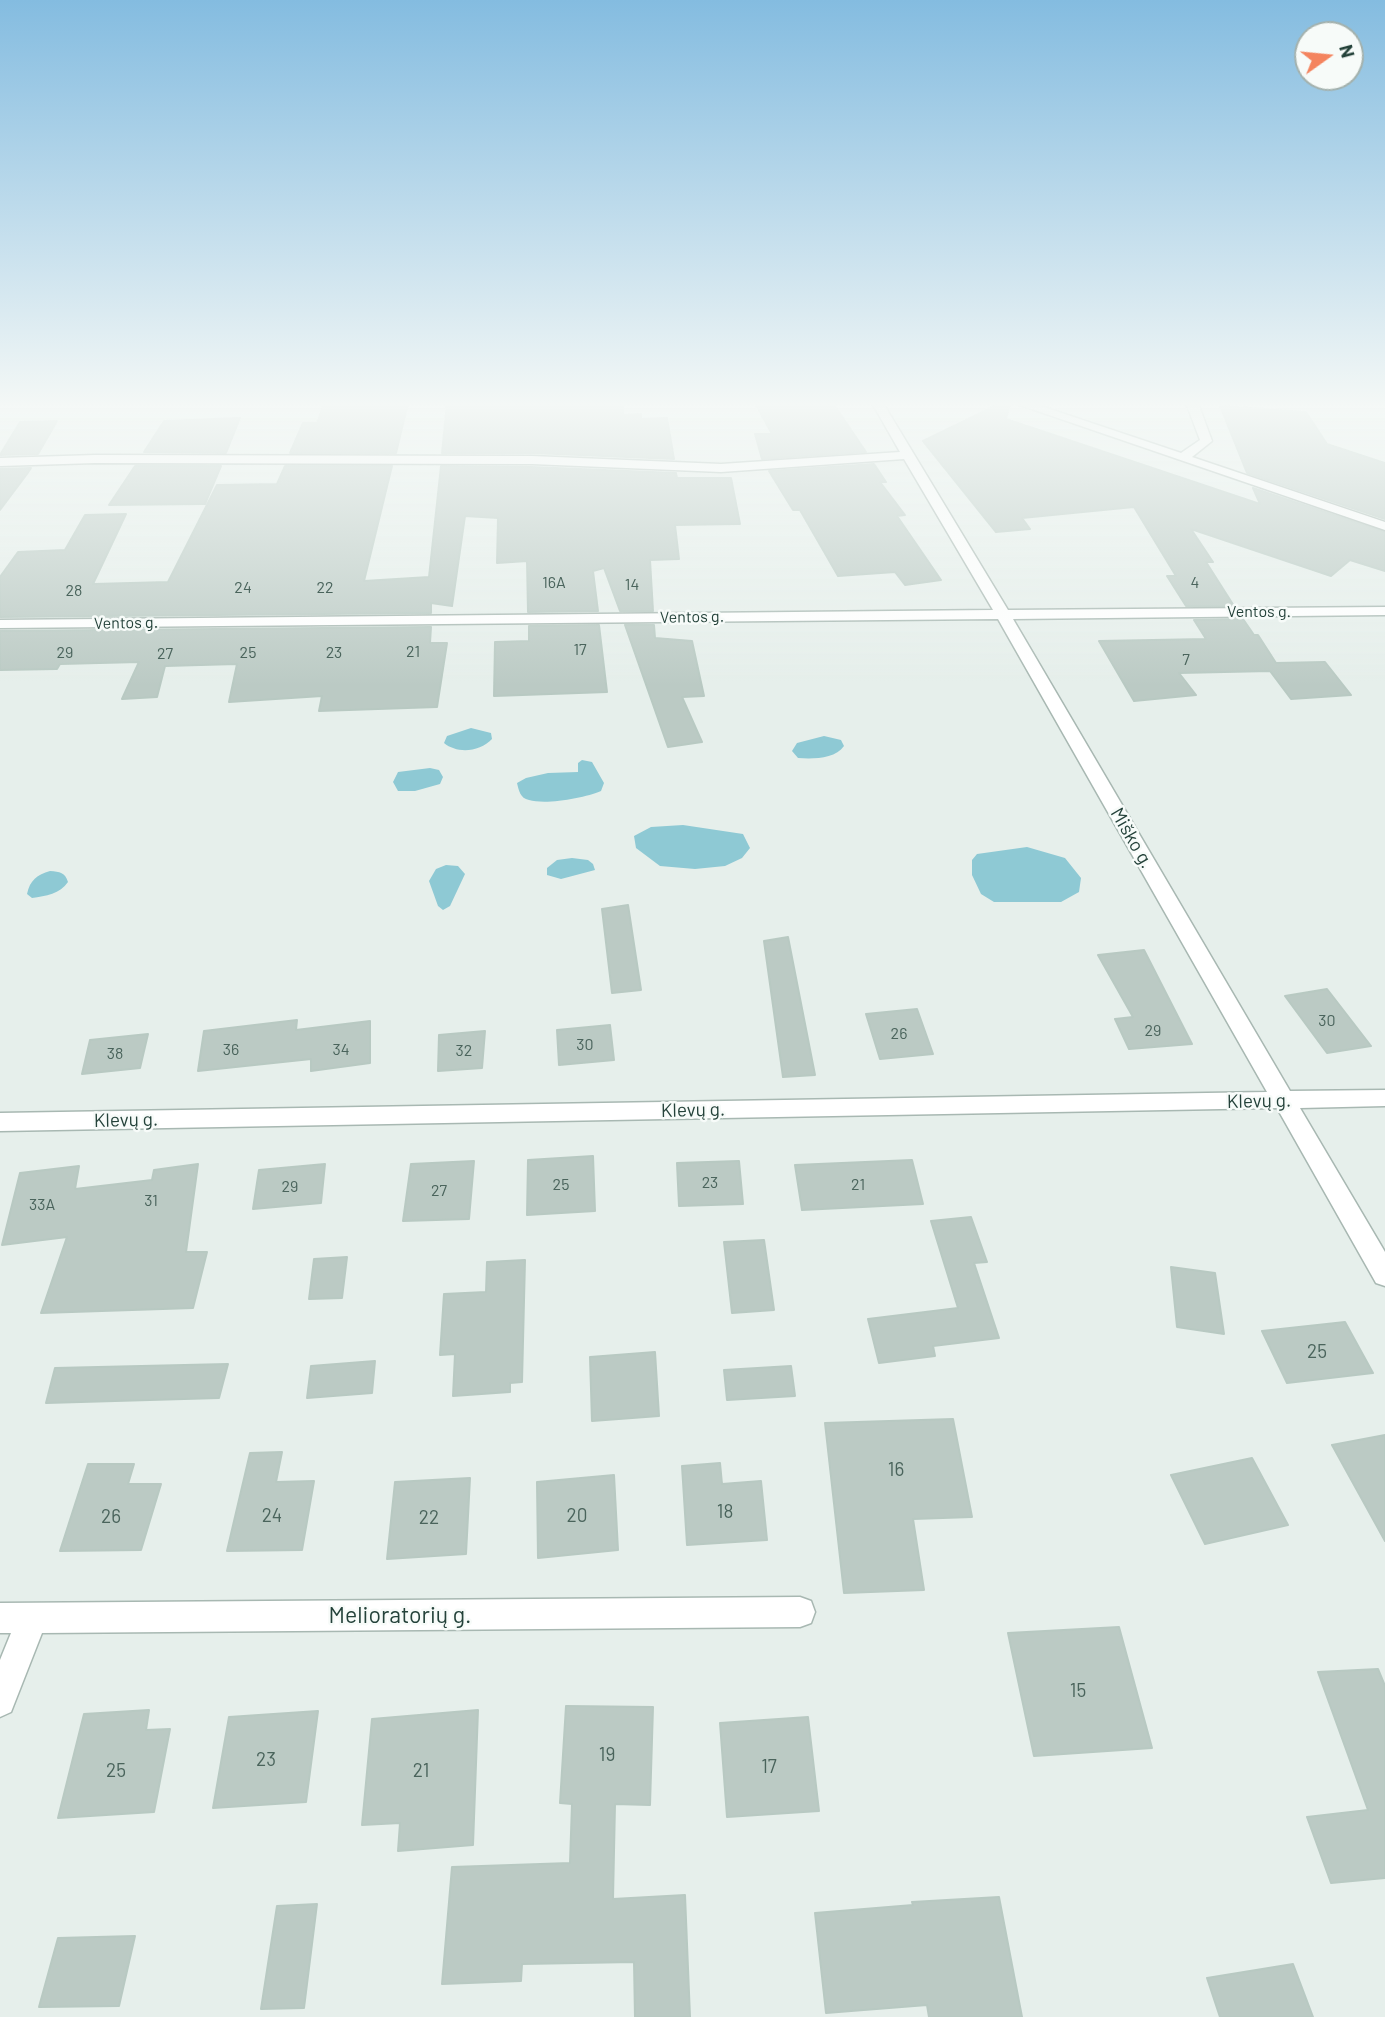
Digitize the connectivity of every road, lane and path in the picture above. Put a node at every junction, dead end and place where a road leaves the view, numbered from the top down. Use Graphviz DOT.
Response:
graph roads {
  1 [pos="932,497"];
  2 [pos="1299,497"];
  3 [pos="1385,526"];
  4 [pos="1385,611"];
  5 [pos="1003,614"];
  6 [pos="0,624"];
  7 [pos="1385,1098"];
  8 [pos="1283,1100"];
  9 [pos="0,1122"];
  10 [pos="1385,1275"];
  11 [pos="800,1612"];
  12 [pos="0,1618"];
  13 [pos="32,1618"];
  14 [pos="0,1701"];
  1 -- 5 [label="street, Miško g."];
  2 -- 3 [label="street"];
  4 -- 5 [label="street, Ventos g."];
  5 -- 6 [label="street, Ventos g."];
  5 -- 8 [label="street, Miško g."];
  7 -- 8 [label="street, Klevų g."];
  8 -- 9 [label="street, Klevų g."];
  8 -- 10 [label="street, Miško g."];
  11 -- 13 [label="street, Melioratorių g."];
  12 -- 13 [label="street, Melioratorių g."];
  13 -- 14 [label="street"];
}
